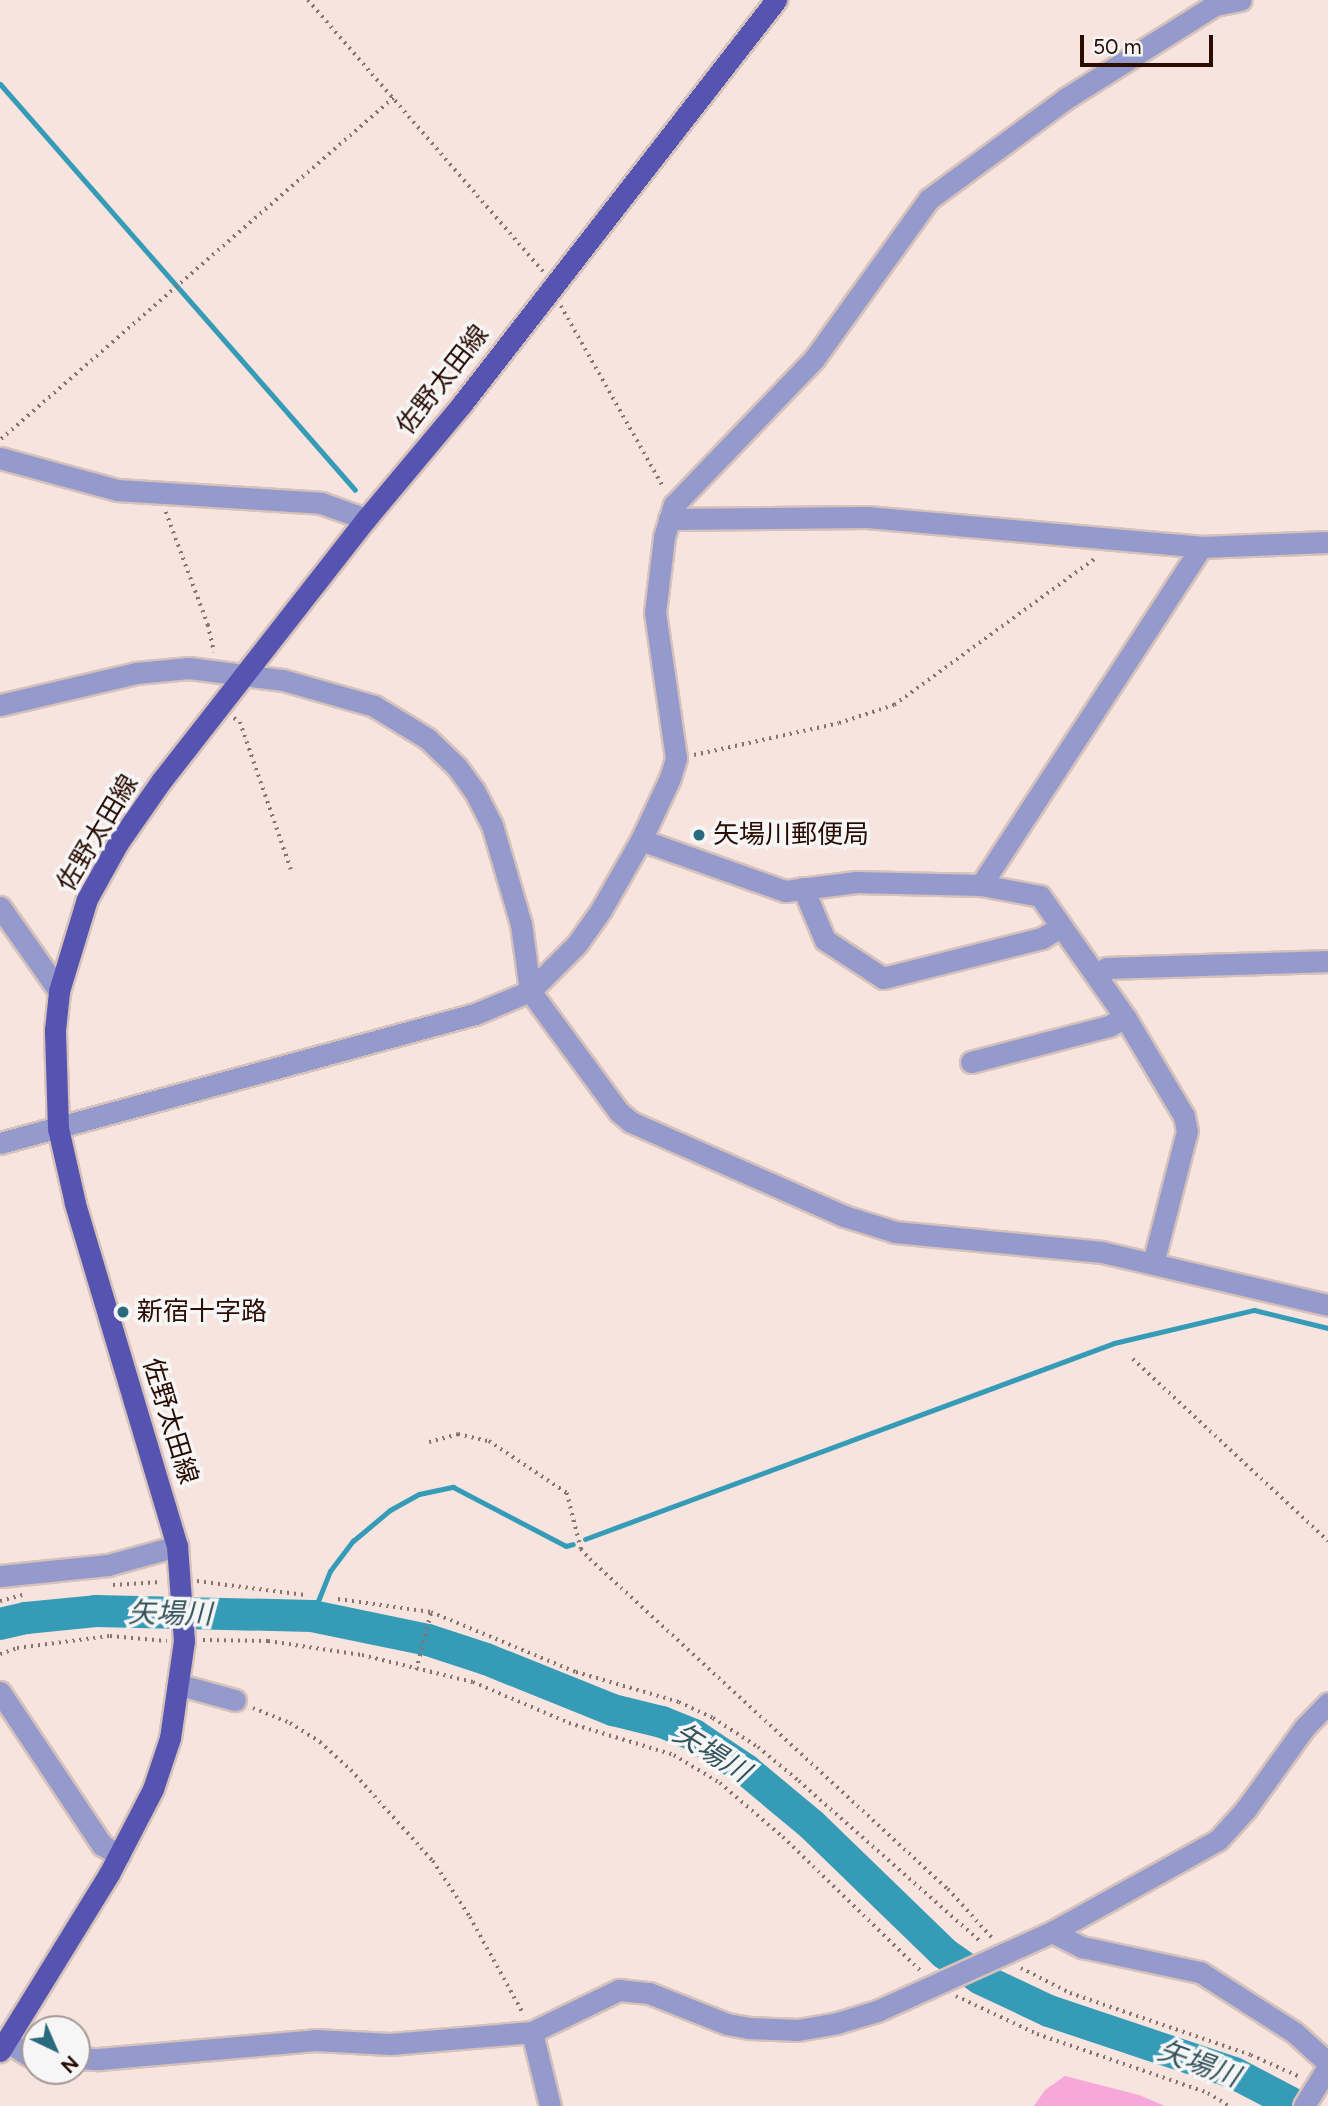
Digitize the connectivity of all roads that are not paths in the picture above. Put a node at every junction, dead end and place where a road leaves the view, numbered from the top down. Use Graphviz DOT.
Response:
graph roads {
  1 [pos="776,0"];
  2 [pos="1241,0"];
  3 [pos="0,458"];
  4 [pos="671,512"];
  5 [pos="366,519"];
  6 [pos="1328,542"];
  7 [pos="1201,547"];
  8 [pos="246,674"];
  9 [pos="0,705"];
  10 [pos="641,840"];
  11 [pos="981,885"];
  12 [pos="803,888"];
  13 [pos="0,907"];
  14 [pos="1060,927"];
  15 [pos="1328,961"];
  16 [pos="1095,974"];
  17 [pos="60,991"];
  18 [pos="530,991"];
  19 [pos="1125,1017"];
  20 [pos="971,1062"];
  21 [pos="58,1128"];
  22 [pos="0,1143"];
  23 [pos="1153,1263"];
  24 [pos="1328,1305"];
  25 [pos="177,1546"];
  26 [pos="0,1576"];
  27 [pos="180,1685"];
  28 [pos="0,1692"];
  29 [pos="235,1700"];
  30 [pos="1328,1703"];
  31 [pos="119,1856"];
  32 [pos="1052,1932"];
  33 [pos="532,2032"];
  34 [pos="3,2046"];
  35 [pos="21,2052"];
  36 [pos="91,2059"];
  37 [pos="1318,2082"];
  38 [pos="550,2106"];
  1 -- 5 [label="main road, 佐野太田線"];
  2 -- 4 [label="street"];
  3 -- 5 [label="street"];
  4 -- 7 [label="street"];
  4 -- 10 [label="street"];
  5 -- 8 [label="main road, 佐野太田線"];
  6 -- 7 [label="street"];
  7 -- 11 [label="street"];
  8 -- 9 [label="street"];
  8 -- 17 [label="main road, 佐野太田線"];
  8 -- 18 [label="street"];
  10 -- 12 [label="street"];
  10 -- 18 [label="street"];
  11 -- 12 [label="street"];
  11 -- 14 [label="street"];
  12 -- 14 [label="street"];
  13 -- 17 [label="street"];
  14 -- 16 [label="street"];
  15 -- 16 [label="street"];
  16 -- 19 [label="street"];
  17 -- 21 [label="main road, 佐野太田線"];
  18 -- 21 [label="street"];
  18 -- 23 [label="street"];
  19 -- 20 [label="street"];
  19 -- 23 [label="street"];
  21 -- 22 [label="street"];
  21 -- 25 [label="main road, 佐野太田線"];
  23 -- 24 [label="street"];
  25 -- 26 [label="street"];
  25 -- 27 [label="main road, 佐野太田線"];
  27 -- 29 [label="street"];
  27 -- 31 [label="main road, 佐野太田線"];
  28 -- 31 [label="street"];
  30 -- 32 [label="street"];
  31 -- 34 [label="main road, 佐野太田線"];
  32 -- 33 [label="street"];
  32 -- 37 [label="street"];
  33 -- 36 [label="street"];
  33 -- 38 [label="street"];
  34 -- 35 [label="street"];
}
